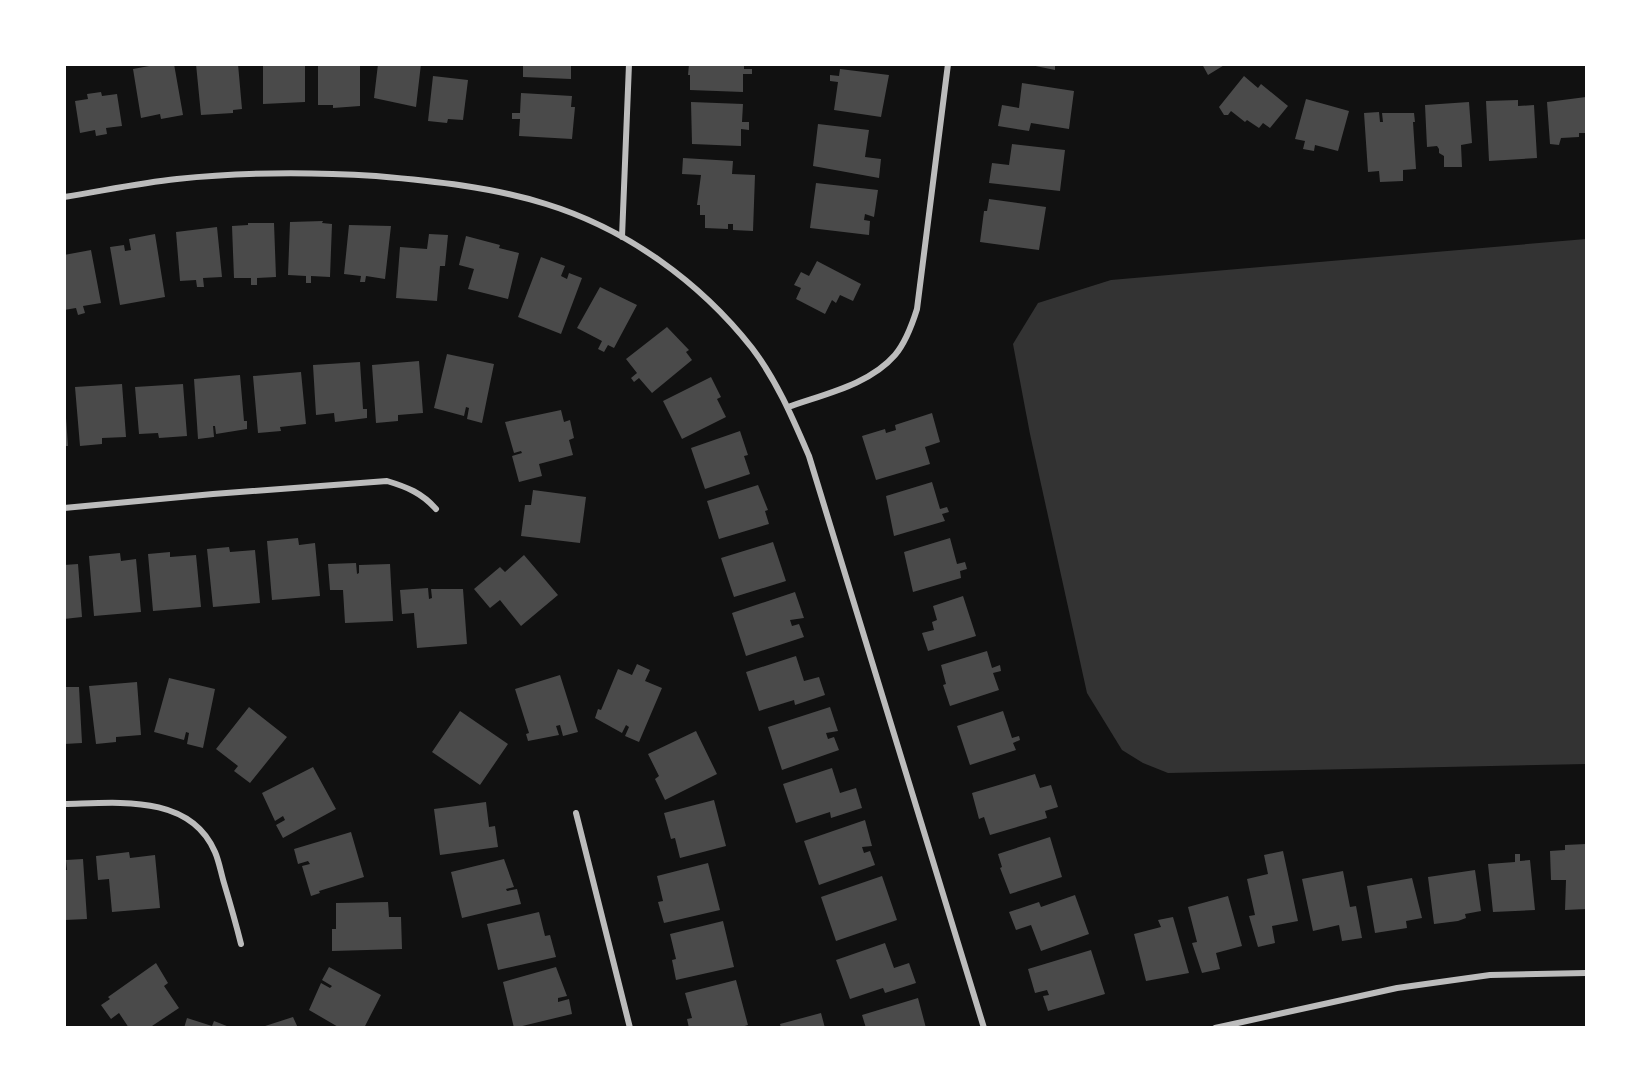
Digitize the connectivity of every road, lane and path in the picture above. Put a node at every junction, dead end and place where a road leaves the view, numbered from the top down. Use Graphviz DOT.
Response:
graph roads {
  1 [pos="629,64"];
  2 [pos="948,64"];
  3 [pos="64,197"];
  4 [pos="622,237"];
  5 [pos="788,407"];
  6 [pos="64,508"];
  7 [pos="436,509"];
  8 [pos="64,804"];
  9 [pos="576,813"];
  10 [pos="241,944"];
  11 [pos="1587,973"];
  12 [pos="630,1028"];
  13 [pos="984,1028"];
  14 [pos="1215,1028"];
  1 -- 4 [label="street"];
  2 -- 5 [label="street"];
  3 -- 4 [label="street"];
  4 -- 5 [label="street"];
  5 -- 13 [label="street"];
  6 -- 7 [label="street"];
  8 -- 10 [label="street"];
  9 -- 12 [label="street"];
  11 -- 14 [label="street"];
}
